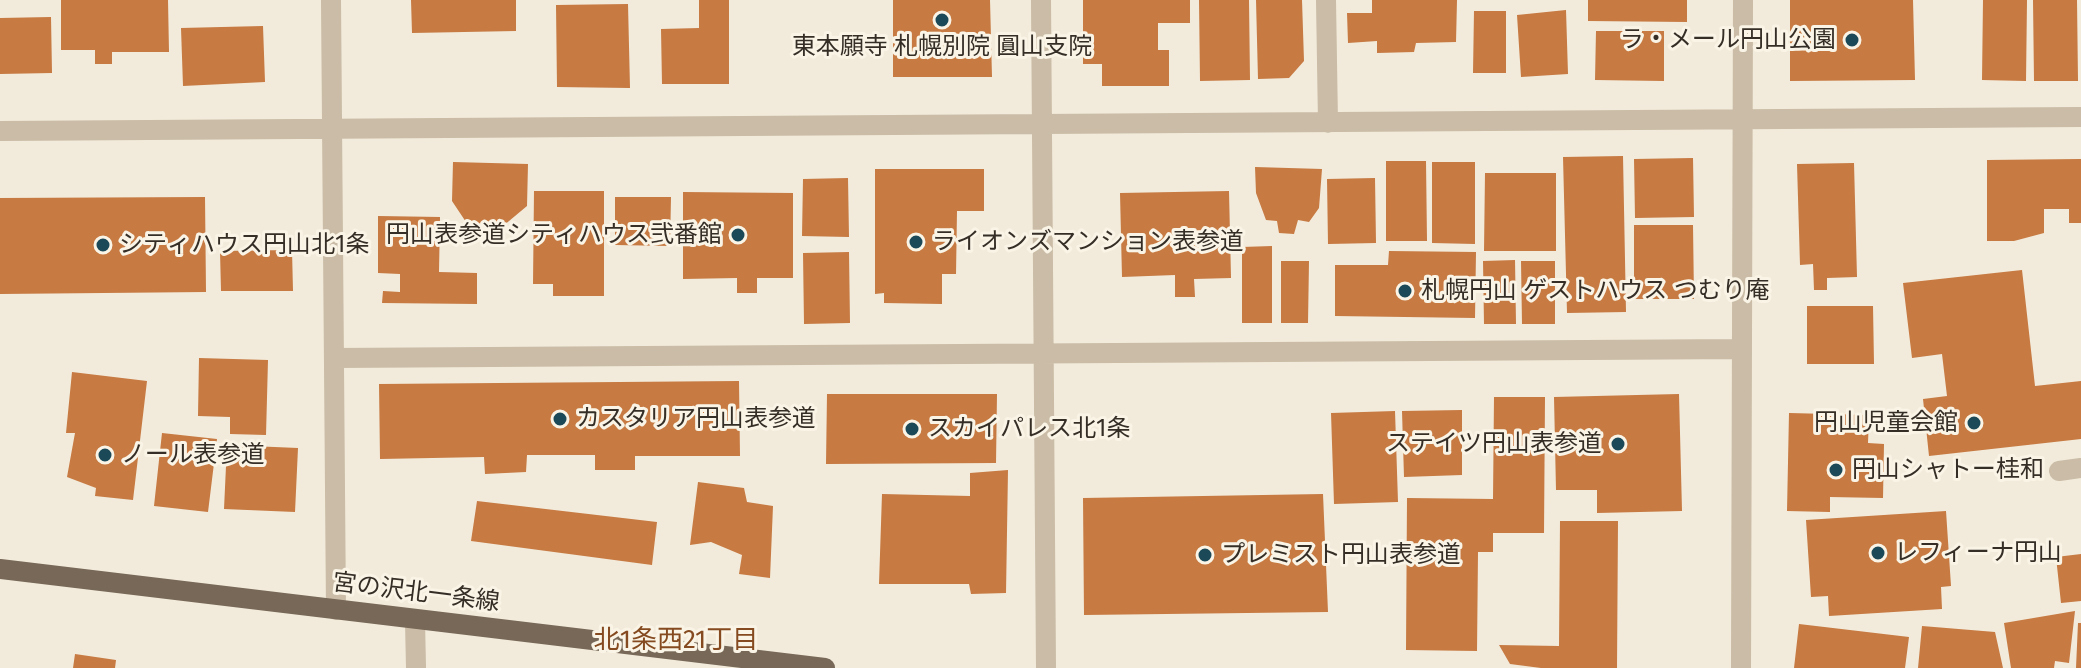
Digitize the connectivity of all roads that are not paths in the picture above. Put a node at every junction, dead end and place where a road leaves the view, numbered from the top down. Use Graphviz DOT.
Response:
graph roads {
  1 [pos="331,0"];
  2 [pos="1041,0"];
  3 [pos="1326,0"];
  4 [pos="1743,0"];
  5 [pos="2081,117"];
  6 [pos="1743,119"];
  7 [pos="1328,123"];
  8 [pos="1043,124"];
  9 [pos="332,128"];
  10 [pos="0,131"];
  11 [pos="1742,349"];
  12 [pos="1043,354"];
  13 [pos="334,358"];
  14 [pos="2081,468"];
  15 [pos="2059,471"];
  16 [pos="0,569"];
  17 [pos="336,610"];
  18 [pos="415,620"];
  19 [pos="416,668"];
  20 [pos="825,668"];
  21 [pos="1046,668"];
  22 [pos="1741,668"];
  1 -- 9 [label="street"];
  2 -- 8 [label="street"];
  3 -- 7 [label="street"];
  4 -- 6 [label="street"];
  5 -- 6 [label="street"];
  6 -- 7 [label="street"];
  6 -- 11 [label="street"];
  7 -- 8 [label="street"];
  8 -- 9 [label="street"];
  8 -- 12 [label="street"];
  9 -- 10 [label="street"];
  9 -- 13 [label="street"];
  11 -- 12 [label="street"];
  11 -- 22 [label="street"];
  12 -- 13 [label="street"];
  12 -- 21 [label="street"];
  13 -- 17 [label="street"];
  14 -- 15 [label="street"];
  16 -- 17 [label="main road, 宮の沢北一条線"];
  17 -- 18 [label="main road, 宮の沢北一条線"];
  18 -- 19 [label="street"];
  18 -- 20 [label="main road, 宮の沢北一条線"];
}
